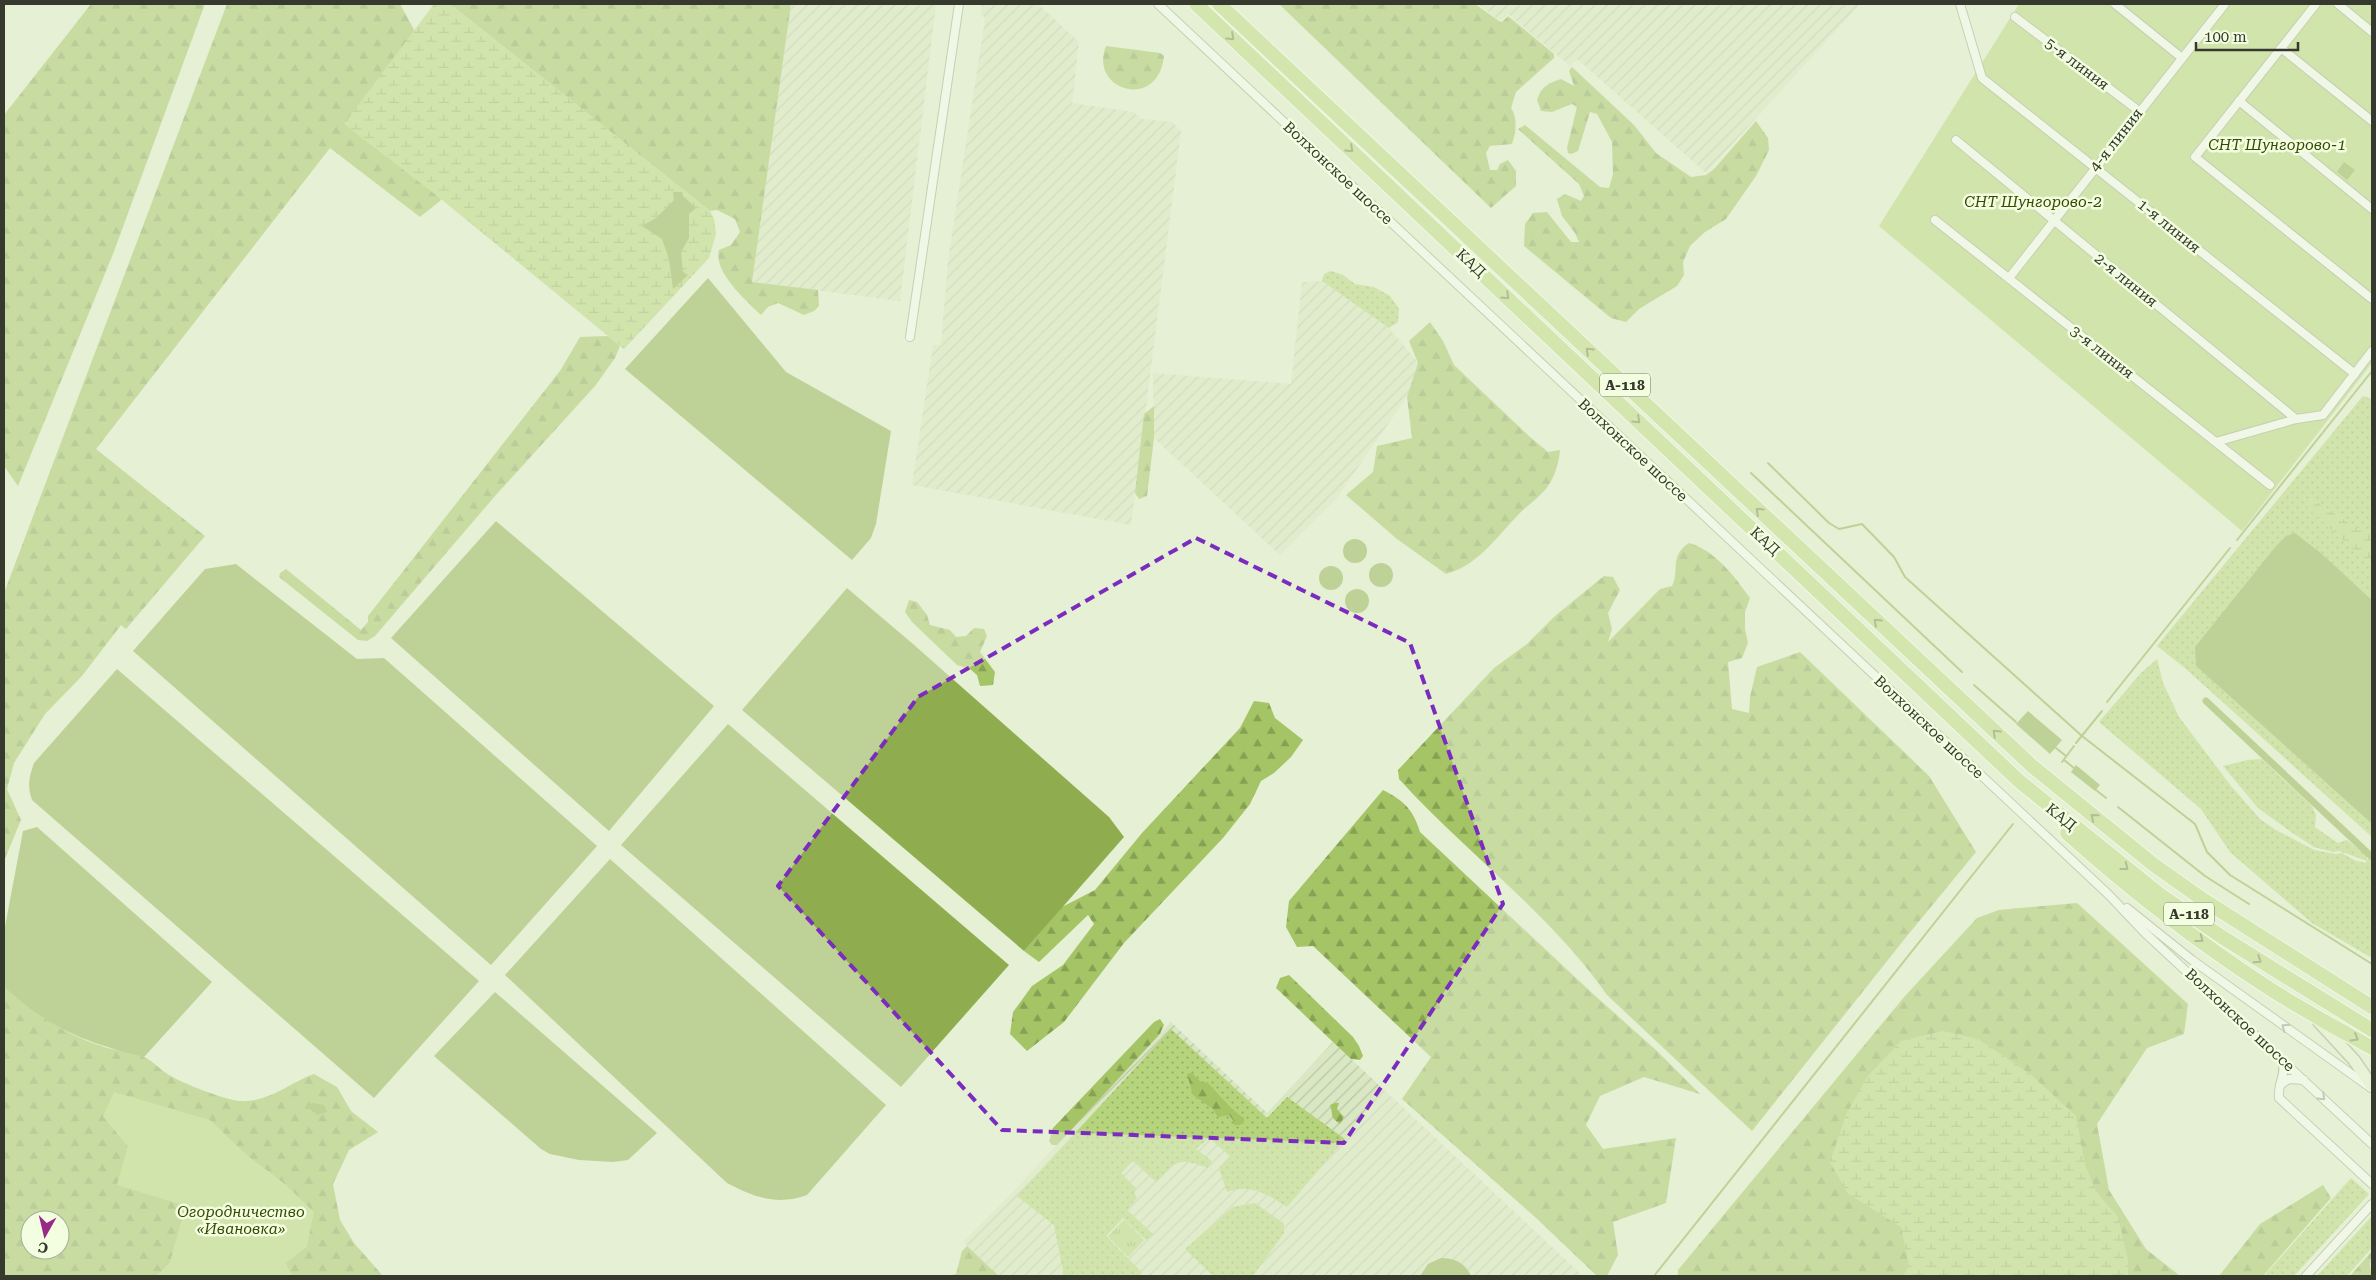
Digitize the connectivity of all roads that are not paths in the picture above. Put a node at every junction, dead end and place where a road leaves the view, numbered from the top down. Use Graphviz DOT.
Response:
graph roads {
  1 [pos="959,4"];
  2 [pos="1158,4"];
  3 [pos="1196,4"];
  4 [pos="1219,4"];
  5 [pos="1960,4"];
  6 [pos="2115,4"];
  7 [pos="2226,4"];
  8 [pos="2316,4"];
  9 [pos="2338,4"];
  10 [pos="2015,17"];
  11 [pos="2372,32"];
  12 [pos="2281,48"];
  13 [pos="2182,58"];
  14 [pos="2239,101"];
  15 [pos="2139,112"];
  16 [pos="2372,121"];
  17 [pos="1956,140"];
  18 [pos="2095,167"];
  19 [pos="2372,210"];
  20 [pos="1935,220"];
  21 [pos="2054,221"];
  22 [pos="2009,278"];
  23 [pos="2372,299"];
  24 [pos="910,338"];
  25 [pos="2372,351"];
  26 [pos="2355,374"];
  27 [pos="2296,419"];
  28 [pos="2216,442"];
  29 [pos="2270,484"];
  30 [pos="2019,781"];
  31 [pos="2109,895"];
  32 [pos="2321,976"];
  33 [pos="2372,1001"];
  34 [pos="2372,1007"];
  35 [pos="2307,1011"];
  36 [pos="2372,1030"];
  37 [pos="2372,1048"];
  38 [pos="2281,1058"];
  39 [pos="2304,1080"];
  40 [pos="2280,1085"];
  41 [pos="2372,1087"];
  42 [pos="2372,1144"];
  43 [pos="2372,1184"];
  44 [pos="2372,1204"];
  45 [pos="2306,1276"];
  1 -- 24 [label="street"];
  2 -- 31 [label="street, Волхонское шоссе"];
  3 -- 30 [label="highway, КАД / А-118, one-way"];
  32 -- 4 [label="highway, КАД / А-118, one-way"];
  5 -- 18 [label="street, 1-я линия"];
  6 -- 13 [label="street"];
  7 -- 13 [label="street, 4-я линия"];
  8 -- 12 [label="street"];
  9 -- 11 [label="street"];
  10 -- 15 [label="street, 5-я линия"];
  12 -- 14 [label="street"];
  12 -- 16 [label="street"];
  13 -- 15 [label="street, 4-я линия"];
  14 -- 19 [label="street"];
  14 -- 23 [label="street"];
  15 -- 18 [label="street, 4-я линия"];
  17 -- 21 [label="street, 2-я линия"];
  18 -- 21 [label="street, 4-я линия"];
  18 -- 26 [label="street, 1-я линия"];
  20 -- 22 [label="street, 3-я линия"];
  21 -- 22 [label="street, 4-я линия"];
  21 -- 27 [label="street, 2-я линия"];
  22 -- 28 [label="street, 3-я линия"];
  25 -- 26 [label="street"];
  26 -- 27 [label="street"];
  27 -- 28 [label="street"];
  28 -- 29 [label="street, 3-я линия"];
  30 -- 35 [label="highway, one-way"];
  30 -- 36 [label="highway, КАД / А-118, one-way"];
  31 -- 38 [label="street, Волхонское шоссе"];
  41 -- 31 [label="street, Волхонское шоссе, one-way"];
  32 -- 33 [label="highway"];
  32 -- 34 [label="highway, КАД / А-118"];
  35 -- 37 [label="highway, one-way"];
  35 -- 41 [label="main road"];
  38 -- 39 [label="street, Волхонское шоссе"];
  38 -- 40 [label="street"];
  39 -- 40 [label="street"];
  39 -- 42 [label="street, Волхонское шоссе, one-way"];
  40 -- 43 [label="street"];
  44 -- 45 [label="street"];
}
